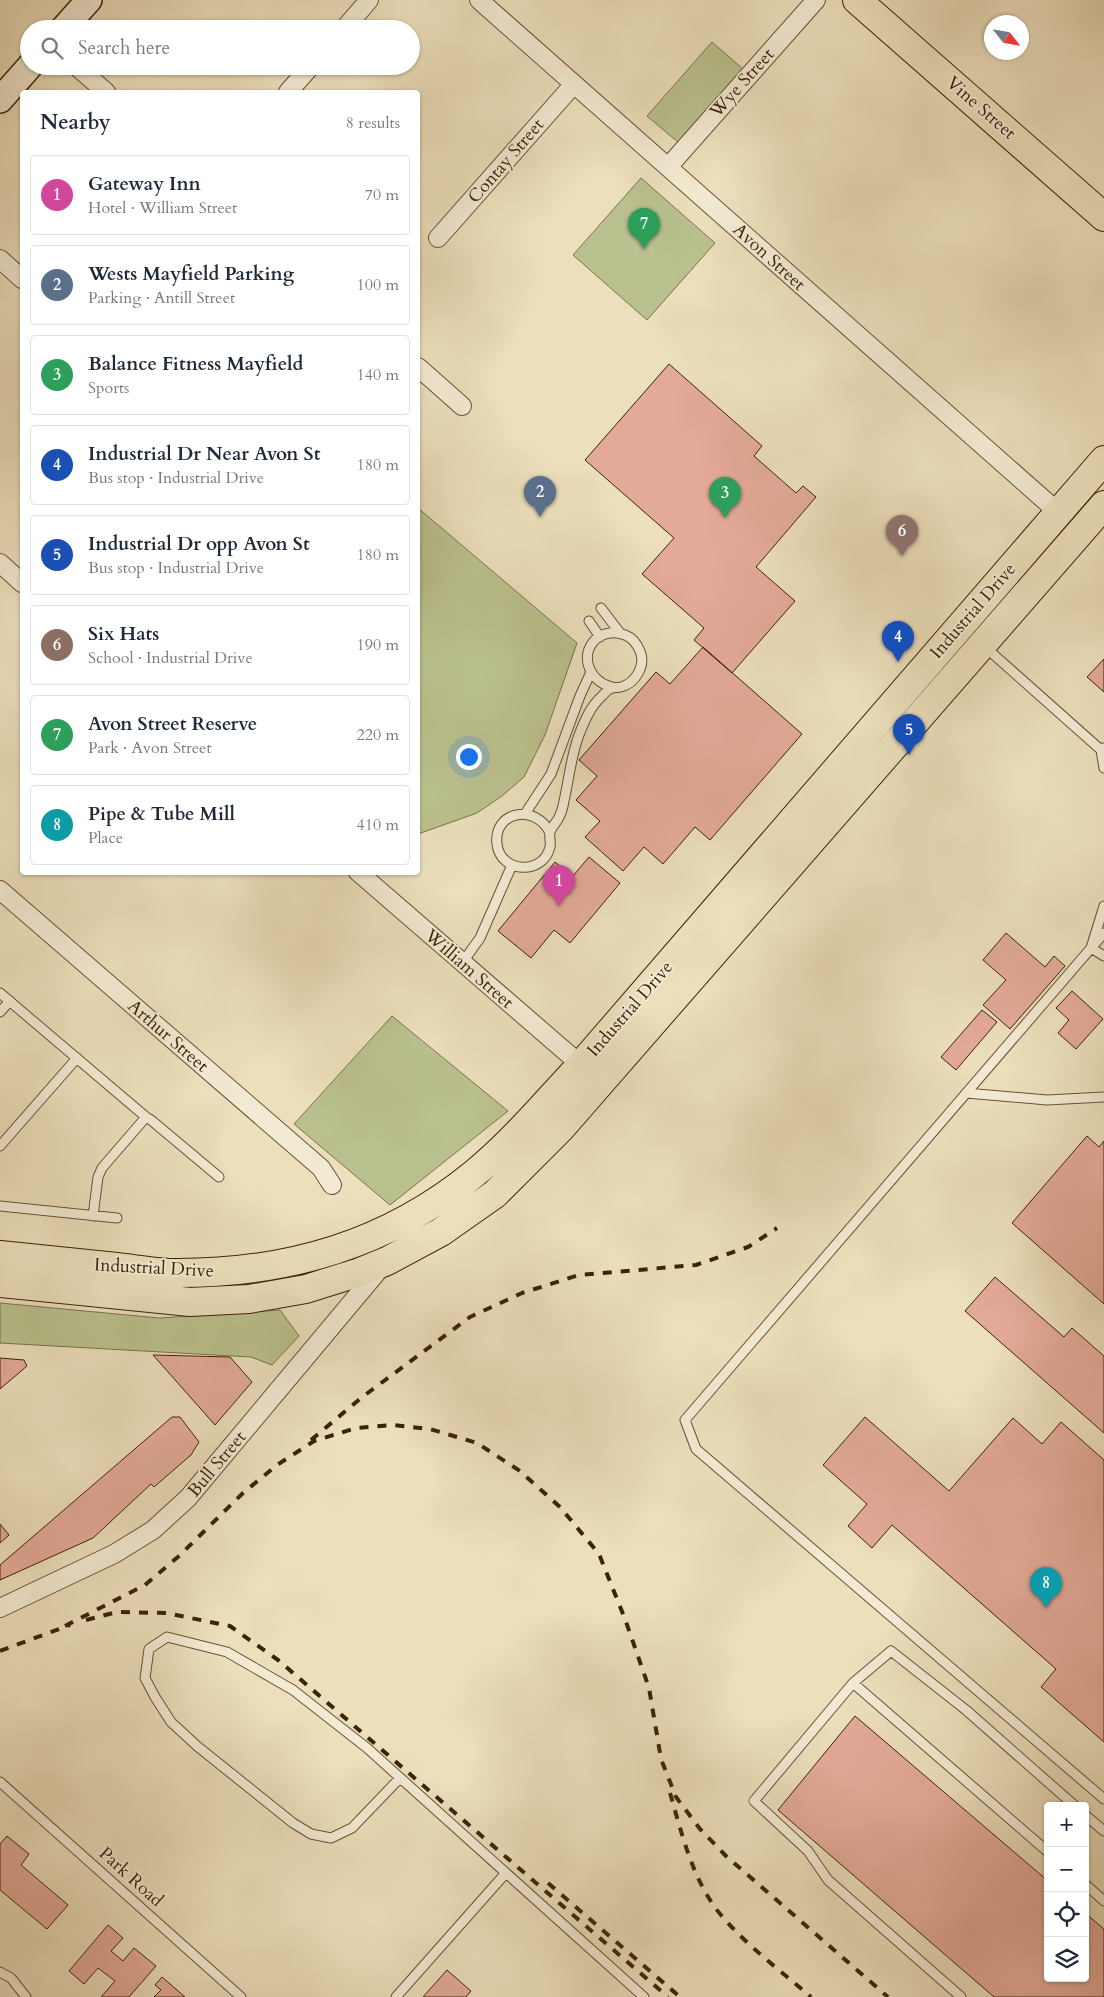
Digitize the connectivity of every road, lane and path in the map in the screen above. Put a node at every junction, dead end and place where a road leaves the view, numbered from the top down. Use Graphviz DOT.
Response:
graph roads {
  1 [pos="89,0"];
  2 [pos="369,0"];
  3 [pos="479,0"];
  4 [pos="816,0"];
  5 [pos="857,0"];
  6 [pos="72,20"];
  7 [pos="352,20"];
  8 [pos="22,75"];
  9 [pos="86,75"];
  10 [pos="304,75"];
  11 [pos="574,84"];
  12 [pos="104,90"];
  13 [pos="290,90"];
  14 [pos="0,100"];
  15 [pos="668,167"];
  16 [pos="1104,217"];
  17 [pos="438,238"];
  18 [pos="0,259"];
  19 [pos="20,277"];
  20 [pos="420,369"];
  21 [pos="462,406"];
  22 [pos="1104,460"];
  23 [pos="1104,505"];
  24 [pos="1059,513"];
  25 [pos="0,563"];
  26 [pos="20,581"];
  27 [pos="601,608"];
  28 [pos="589,621"];
  29 [pos="620,633"];
  30 [pos="971,635"];
  31 [pos="600,637"];
  32 [pos="590,674"];
  33 [pos="612,688"];
  34 [pos="1103,750"];
  35 [pos="1104,768"];
  36 [pos="525,814"];
  37 [pos="550,832"];
  38 [pos="512,865"];
  39 [pos="361,875"];
  40 [pos="0,890"];
  41 [pos="1104,906"];
  42 [pos="1104,933"];
  43 [pos="1091,948"];
  44 [pos="1104,956"];
  45 [pos="462,962"];
  46 [pos="0,993"];
  47 [pos="10,1001"];
  48 [pos="0,1012"];
  49 [pos="77,1058"];
  50 [pos="581,1065"];
  51 [pos="966,1094"];
  52 [pos="1104,1097"];
  53 [pos="146,1117"];
  54 [pos="0,1146"];
  55 [pos="496,1153"];
  56 [pos="516,1172"];
  57 [pos="219,1177"];
  58 [pos="332,1185"];
  59 [pos="0,1206"];
  60 [pos="93,1216"];
  61 [pos="117,1218"];
  62 [pos="0,1255"];
  63 [pos="387,1261"];
  64 [pos="0,1283"];
  65 [pos="0,1608"];
  66 [pos="854,1684"];
  67 [pos="400,1778"];
  68 [pos="0,1782"];
  69 [pos="1104,1799"];
  70 [pos="1070,1802"];
  71 [pos="1089,1818"];
  72 [pos="1104,1831"];
  73 [pos="1044,1849"];
  74 [pos="505,1874"];
  75 [pos="1089,1888"];
  76 [pos="1104,1901"];
  77 [pos="0,1972"];
  78 [pos="26,1997"];
  79 [pos="241,1997"];
  80 [pos="396,1997"];
  81 [pos="644,1997"];
  82 [pos="961,1997"];
  1 -- 6 [label="street"];
  2 -- 7 [label="street"];
  3 -- 11 [label="street, Avon Street"];
  4 -- 15 [label="street, Wye Street"];
  5 -- 16 [label="main road, Vine Street"];
  8 -- 14 [label="street"];
  9 -- 12 [label="street"];
  10 -- 13 [label="street"];
  11 -- 15 [label="street, Avon Street"];
  11 -- 17 [label="street, Contay Street"];
  15 -- 24 [label="street, Avon Street"];
  18 -- 19 [label="street"];
  20 -- 21 [label="street"];
  22 -- 24 [label="main road, Industrial Drive"];
  23 -- 30 [label="main road, Industrial Drive"];
  24 -- 30 [label="main road, Industrial Drive"];
  25 -- 26 [label="street"];
  27 -- 29 [label="lane"];
  28 -- 31 [label="lane"];
  29 -- 31 [label="lane"];
  29 -- 33 [label="lane"];
  30 -- 34 [label="lane"];
  30 -- 50 [label="main road, Industrial Drive"];
  30 -- 56 [label="main road, Industrial Drive"];
  31 -- 32 [label="lane"];
  32 -- 33 [label="lane"];
  32 -- 36 [label="lane"];
  33 -- 37 [label="lane"];
  34 -- 35 [label="lane"];
  36 -- 37 [label="lane"];
  36 -- 38 [label="lane"];
  37 -- 38 [label="lane"];
  38 -- 45 [label="lane"];
  39 -- 45 [label="street, William Street"];
  40 -- 58 [label="street, Arthur Street"];
  41 -- 43 [label="lane"];
  42 -- 43 [label="lane"];
  43 -- 44 [label="lane"];
  43 -- 51 [label="lane"];
  45 -- 50 [label="street, William Street"];
  46 -- 47 [label="lane"];
  47 -- 48 [label="lane"];
  47 -- 49 [label="lane"];
  49 -- 53 [label="lane"];
  49 -- 54 [label="lane"];
  50 -- 55 [label="main road, Industrial Drive"];
  51 -- 52 [label="lane"];
  51 -- 69 [label="lane"];
  53 -- 57 [label="lane"];
  53 -- 60 [label="lane"];
  55 -- 56 [label="street"];
  55 -- 62 [label="main road, Industrial Drive"];
  56 -- 63 [label="main road, Industrial Drive"];
  59 -- 60 [label="lane"];
  60 -- 61 [label="lane"];
  63 -- 64 [label="main road, Industrial Drive"];
  63 -- 65 [label="street, Bull Street"];
  66 -- 70 [label="lane"];
  66 -- 73 [label="lane"];
  66 -- 82 [label="lane"];
  67 -- 67 [label="lane"];
  67 -- 74 [label="lane"];
  68 -- 79 [label="lane, Park Road"];
  71 -- 72 [label="lane"];
  74 -- 80 [label="lane"];
  74 -- 81 [label="lane"];
  75 -- 76 [label="lane"];
  77 -- 78 [label="lane"];
}
